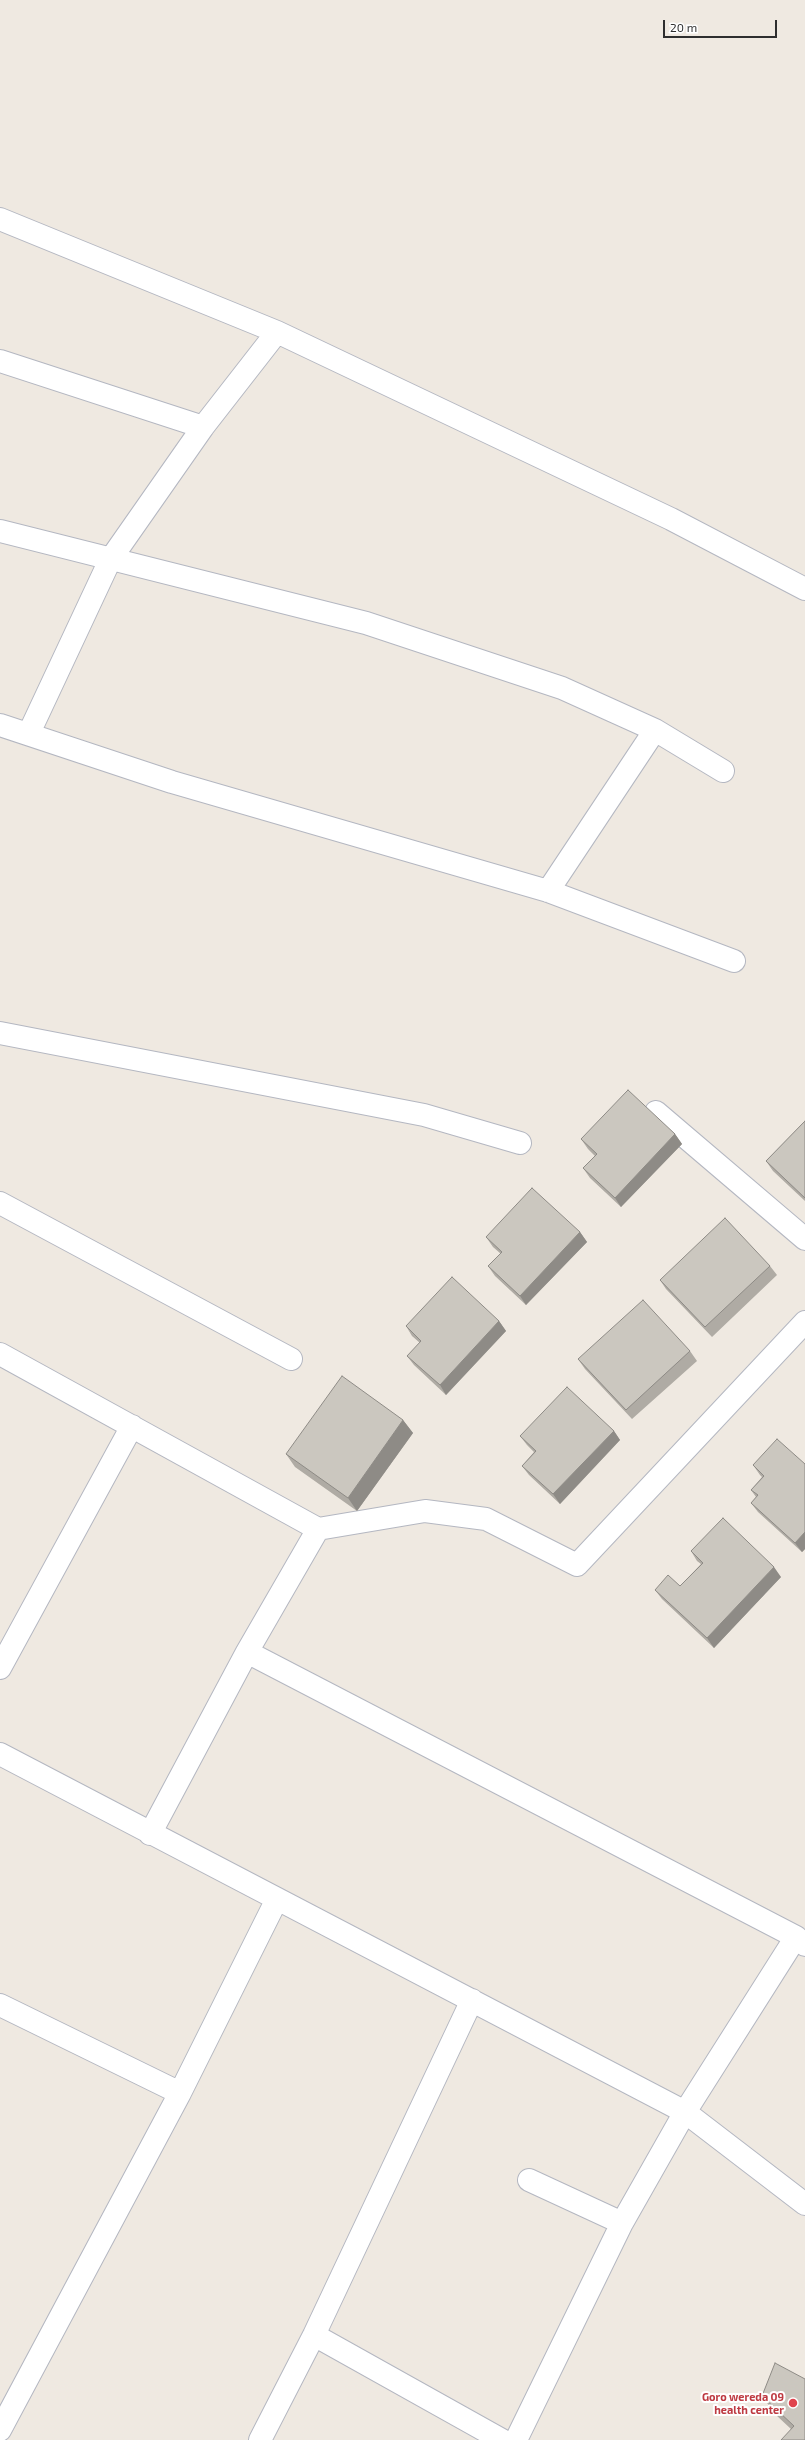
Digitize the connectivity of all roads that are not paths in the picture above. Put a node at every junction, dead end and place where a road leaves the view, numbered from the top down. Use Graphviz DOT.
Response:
graph roads {
  1 [pos="0,219"];
  2 [pos="277,332"];
  3 [pos="0,360"];
  4 [pos="204,427"];
  5 [pos="0,532"];
  6 [pos="110,560"];
  7 [pos="805,589"];
  8 [pos="0,725"];
  9 [pos="656,730"];
  10 [pos="29,733"];
  11 [pos="723,771"];
  12 [pos="548,891"];
  13 [pos="734,961"];
  14 [pos="0,1033"];
  15 [pos="656,1112"];
  16 [pos="520,1143"];
  17 [pos="0,1202"];
  18 [pos="805,1239"];
  19 [pos="805,1322"];
  20 [pos="0,1354"];
  21 [pos="291,1359"];
  22 [pos="132,1426"];
  23 [pos="318,1529"];
  24 [pos="247,1652"];
  25 [pos="0,1668"];
  26 [pos="0,1754"];
  27 [pos="150,1834"];
  28 [pos="277,1899"];
  29 [pos="800,1941"];
  30 [pos="472,2000"];
  31 [pos="0,2006"];
  32 [pos="180,2093"];
  33 [pos="685,2112"];
  34 [pos="529,2180"];
  35 [pos="805,2204"];
  36 [pos="622,2223"];
  37 [pos="314,2335"];
  38 [pos="0,2430"];
  39 [pos="260,2440"];
  40 [pos="502,2440"];
  41 [pos="516,2440"];
  1 -- 2 [label="street"];
  2 -- 4 [label="street"];
  2 -- 7 [label="street"];
  3 -- 4 [label="street"];
  4 -- 6 [label="street"];
  5 -- 6 [label="street"];
  6 -- 9 [label="street"];
  6 -- 10 [label="street"];
  8 -- 10 [label="street"];
  9 -- 11 [label="street"];
  9 -- 12 [label="street"];
  10 -- 12 [label="street"];
  12 -- 13 [label="street"];
  14 -- 16 [label="street"];
  15 -- 18 [label="street"];
  17 -- 21 [label="street"];
  19 -- 23 [label="street"];
  20 -- 22 [label="street"];
  22 -- 23 [label="street"];
  22 -- 25 [label="street"];
  23 -- 24 [label="street"];
  24 -- 27 [label="street"];
  24 -- 29 [label="street"];
  26 -- 27 [label="street"];
  27 -- 28 [label="street"];
  28 -- 30 [label="street"];
  28 -- 32 [label="street"];
  29 -- 33 [label="street"];
  30 -- 33 [label="street"];
  30 -- 37 [label="street"];
  31 -- 32 [label="street"];
  32 -- 38 [label="street"];
  33 -- 35 [label="street"];
  33 -- 36 [label="street"];
  34 -- 36 [label="street"];
  36 -- 41 [label="street"];
  37 -- 39 [label="street"];
  37 -- 40 [label="street"];
}
